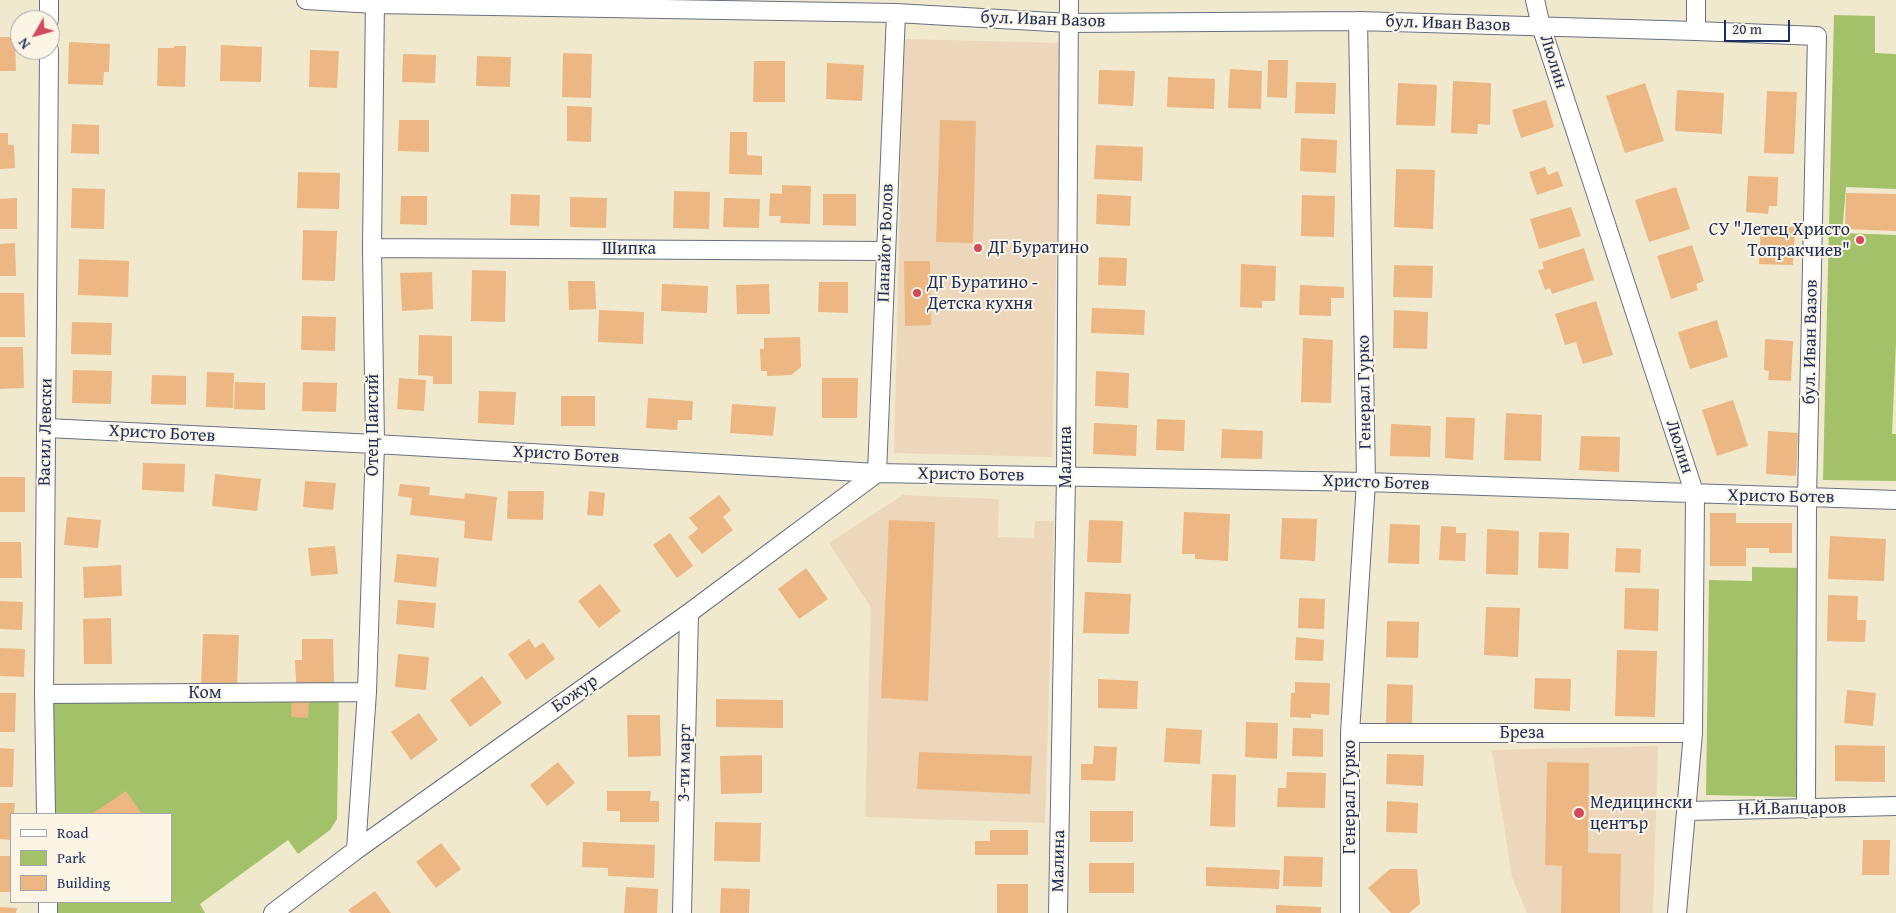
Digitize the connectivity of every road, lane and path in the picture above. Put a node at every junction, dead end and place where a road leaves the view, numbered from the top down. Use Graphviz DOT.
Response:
graph roads {
  1 [pos="306,0"];
  2 [pos="1069,0"];
  3 [pos="1535,0"];
  4 [pos="1696,0"];
  5 [pos="375,2"];
  6 [pos="727,5"];
  7 [pos="896,13"];
  8 [pos="1358,21"];
  9 [pos="1069,23"];
  10 [pos="1541,26"];
  11 [pos="1696,30"];
  12 [pos="49,60"];
  13 [pos="372,248"];
  14 [pos="886,250"];
  15 [pos="47,428"];
  16 [pos="375,444"];
  17 [pos="877,473"];
  18 [pos="1066,477"];
  19 [pos="1366,482"];
  20 [pos="1695,495"];
  21 [pos="1807,498"];
  22 [pos="1896,500"];
  23 [pos="689,613"];
  24 [pos="367,692"];
  25 [pos="44,694"];
  26 [pos="1350,733"];
  27 [pos="1693,733"];
  28 [pos="1896,806"];
  29 [pos="1806,809"];
  30 [pos="1688,811"];
  31 [pos="46,813"];
  32 [pos="356,850"];
  33 [pos="273,913"];
  34 [pos="682,913"];
  35 [pos="1058,913"];
  36 [pos="1350,913"];
  37 [pos="1677,913"];
  1 -- 5 [label="street, бул. Иван Вазов"];
  2 -- 9 [label="street, Малина"];
  3 -- 10 [label="street, Люлин"];
  4 -- 11 [label="street"];
  5 -- 6 [label="street, бул. Иван Вазов"];
  5 -- 13 [label="street, Отец Паисий"];
  6 -- 7 [label="street, бул. Иван Вазов"];
  7 -- 9 [label="street, бул. Иван Вазов"];
  7 -- 14 [label="street, Панайот Волов"];
  8 -- 9 [label="street, бул. Иван Вазов"];
  8 -- 10 [label="street, бул. Иван Вазов"];
  8 -- 19 [label="street, Генерал Гурко"];
  9 -- 18 [label="street, Малина"];
  10 -- 11 [label="street, бул. Иван Вазов"];
  10 -- 20 [label="street, Люлин"];
  11 -- 21 [label="street, бул. Иван Вазов"];
  12 -- 15 [label="street, Васил Левски"];
  13 -- 14 [label="street, Шипка"];
  13 -- 16 [label="street, Отец Паисий"];
  14 -- 17 [label="street, Панайот Волов"];
  15 -- 16 [label="street, Христо Ботев"];
  15 -- 25 [label="street, Васил Левски"];
  16 -- 17 [label="street, Христо Ботев"];
  16 -- 24 [label="street, Отец Паисий"];
  17 -- 18 [label="street, Христо Ботев"];
  17 -- 23 [label="street, Божур"];
  18 -- 19 [label="street, Христо Ботев"];
  18 -- 35 [label="street, Малина"];
  19 -- 20 [label="street, Христо Ботев"];
  19 -- 26 [label="street, Генерал Гурко"];
  20 -- 21 [label="street, Христо Ботев"];
  20 -- 27 [label="street, Люлин"];
  21 -- 22 [label="street, Христо Ботев"];
  21 -- 29 [label="street, бул. Иван Вазов"];
  23 -- 32 [label="street, Божур"];
  23 -- 34 [label="street, 3-ти март"];
  24 -- 25 [label="street, Ком"];
  24 -- 32 [label="street, Отец Паисий"];
  25 -- 31 [label="street, Васил Левски"];
  26 -- 27 [label="street, Бреза"];
  26 -- 36 [label="street, Генерал Гурко"];
  27 -- 30 [label="street, Люлин"];
  28 -- 29 [label="street, Н.Й.Вапцаров"];
  29 -- 30 [label="street, Н.Й.Вапцаров"];
  30 -- 37 [label="street, Люлин"];
  32 -- 33 [label="street, Божур"];
}
